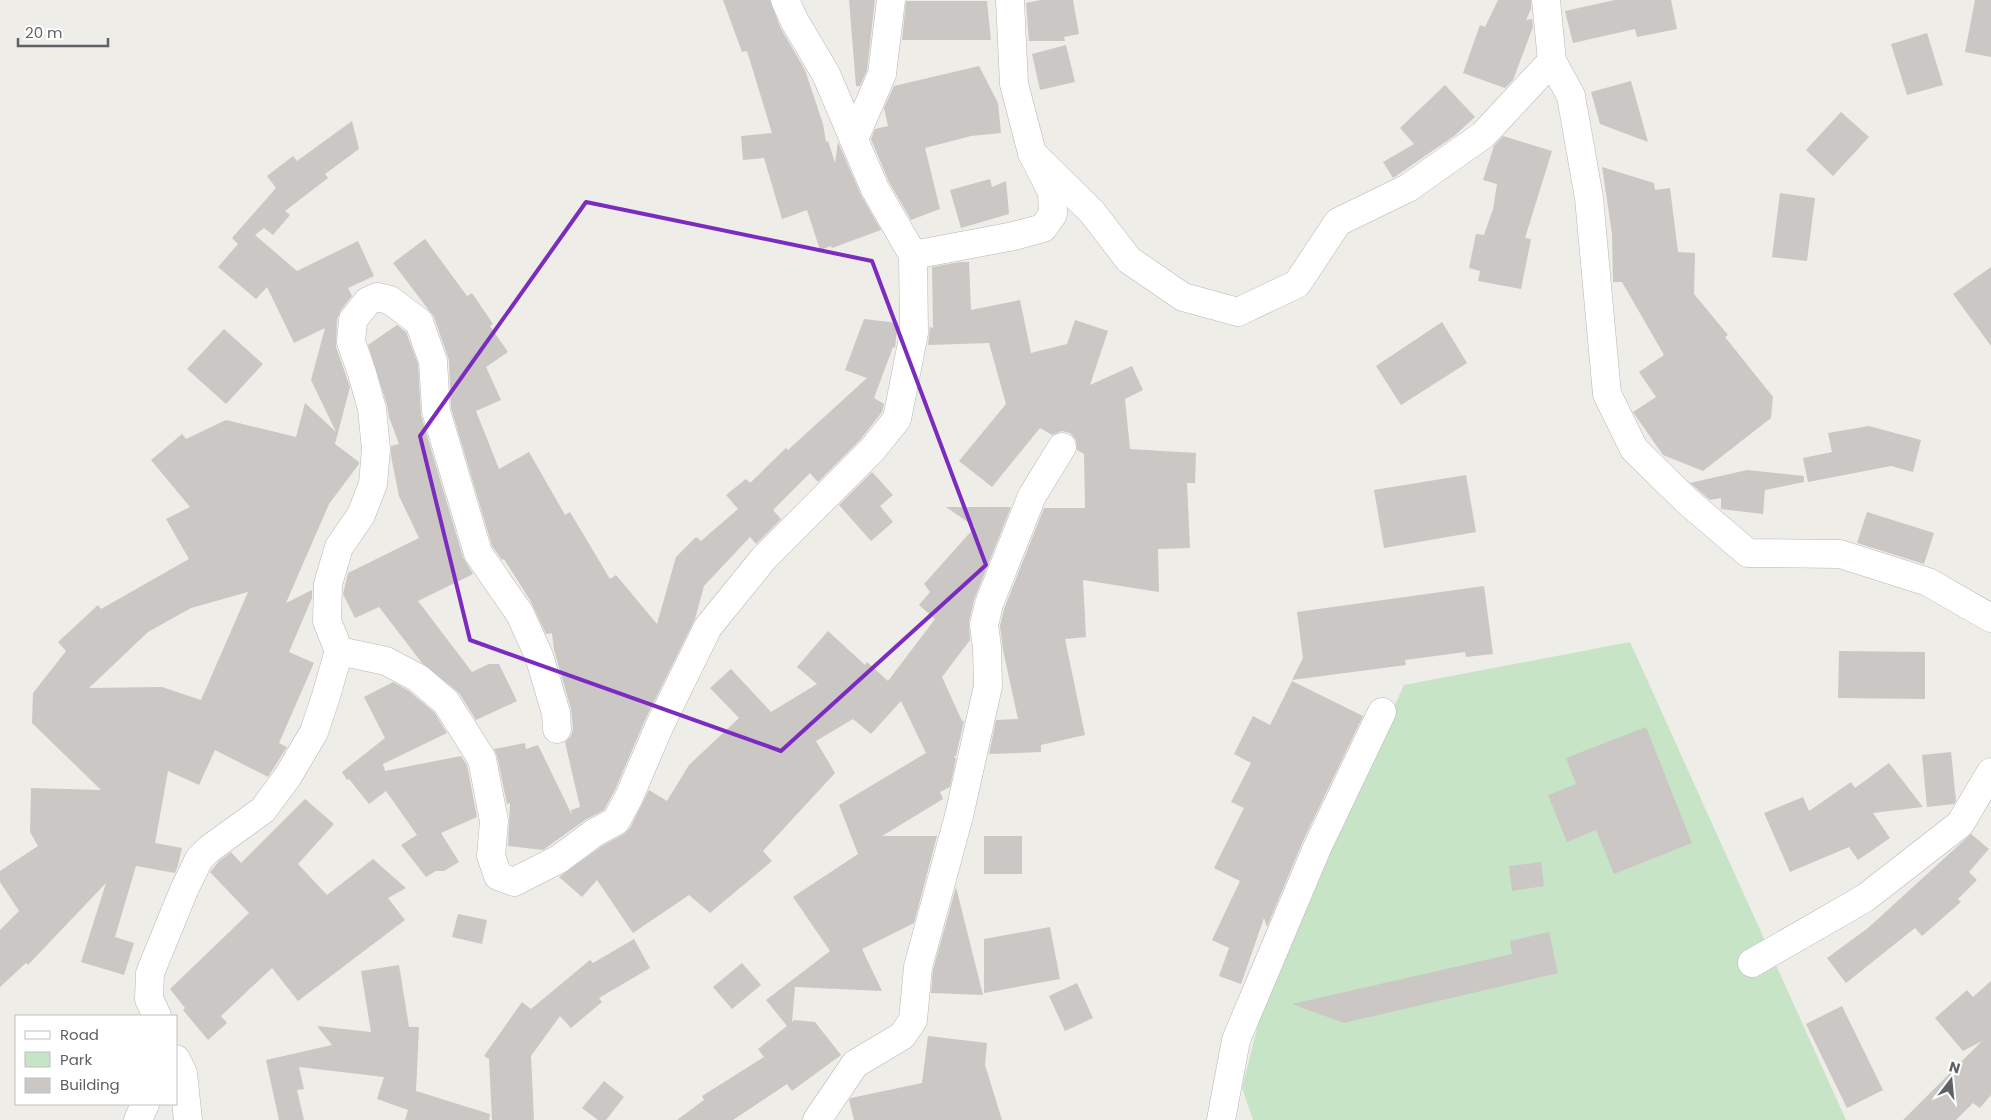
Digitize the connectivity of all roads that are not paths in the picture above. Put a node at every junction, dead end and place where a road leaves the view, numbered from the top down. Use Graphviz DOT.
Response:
graph roads {
  1 [pos="785,0"];
  2 [pos="891,0"];
  3 [pos="1010,0"];
  4 [pos="1546,0"];
  5 [pos="1552,61"];
  6 [pos="854,139"];
  7 [pos="1032,153"];
  8 [pos="913,255"];
  9 [pos="1062,447"];
  10 [pos="1991,618"];
  11 [pos="339,651"];
  12 [pos="1382,712"];
  13 [pos="558,729"];
  14 [pos="1991,772"];
  15 [pos="1752,963"];
  16 [pos="157,1015"];
  17 [pos="178,1063"];
  18 [pos="145,1105"];
  19 [pos="138,1120"];
  20 [pos="188,1120"];
  21 [pos="817,1120"];
  22 [pos="1221,1120"];
  1 -- 6 [label="street"];
  2 -- 6 [label="street"];
  3 -- 7 [label="street"];
  4 -- 5 [label="street"];
  5 -- 7 [label="street"];
  5 -- 10 [label="street"];
  6 -- 8 [label="street"];
  7 -- 8 [label="street"];
  8 -- 11 [label="street"];
  9 -- 21 [label="street"];
  11 -- 13 [label="street"];
  11 -- 16 [label="street"];
  12 -- 22 [label="street"];
  14 -- 15 [label="street"];
  17 -- 20 [label="street"];
  18 -- 19 [label="street"];
}
